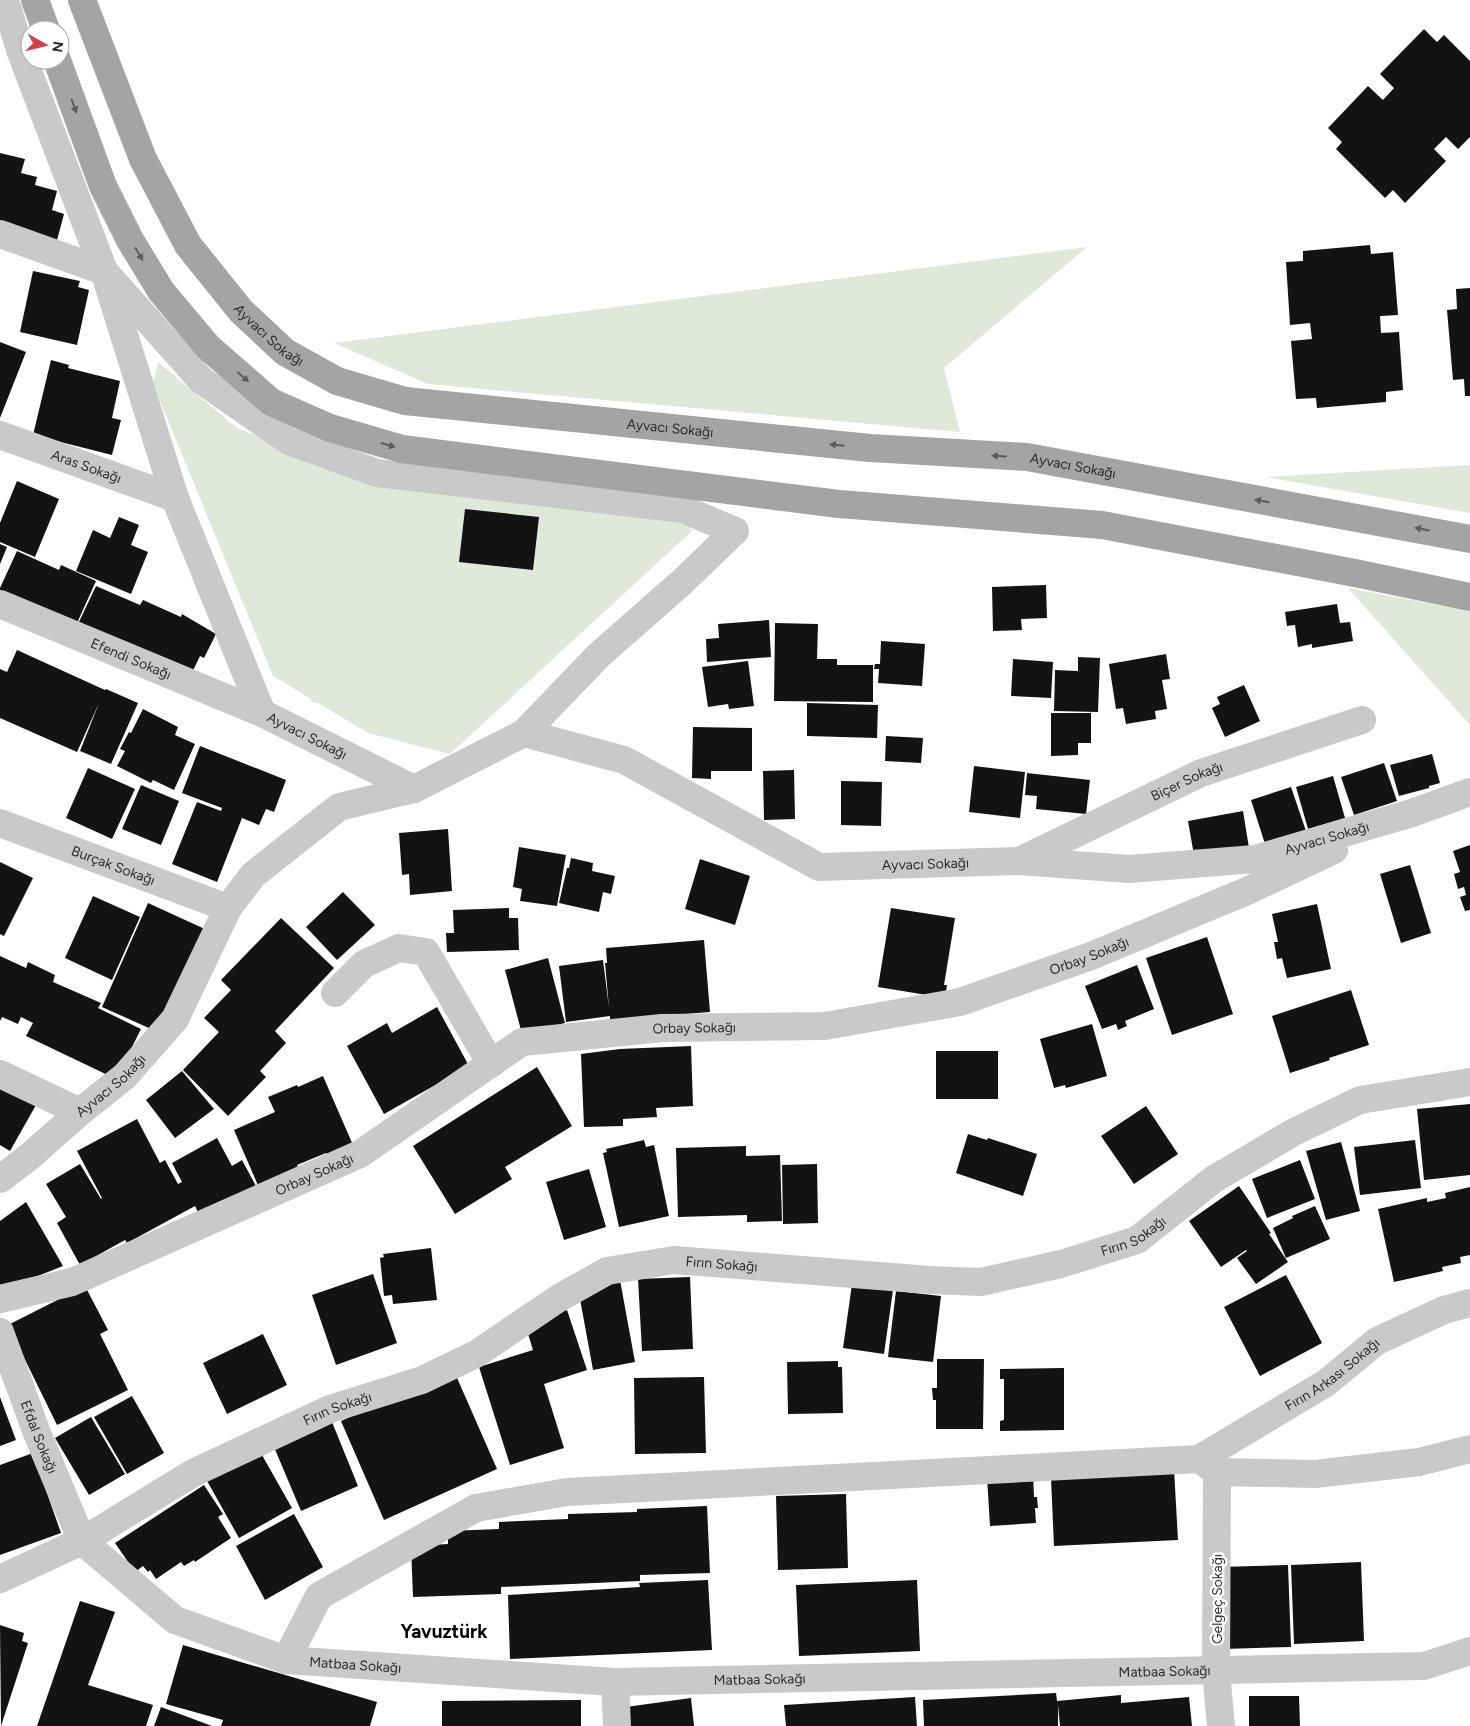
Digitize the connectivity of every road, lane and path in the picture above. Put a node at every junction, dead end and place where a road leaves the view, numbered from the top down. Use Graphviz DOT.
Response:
graph roads {
  1 [pos="34,0"];
  2 [pos="82,0"];
  3 [pos="5,7"];
  4 [pos="42,20"];
  5 [pos="61,70"];
  6 [pos="0,234"];
  7 [pos="104,270"];
  8 [pos="0,435"];
  9 [pos="175,498"];
  10 [pos="1470,539"];
  11 [pos="1470,596"];
  12 [pos="0,604"];
  13 [pos="262,713"];
  14 [pos="1362,720"];
  15 [pos="524,733"];
  16 [pos="414,789"];
  17 [pos="1470,792"];
  18 [pos="1470,808"];
  19 [pos="1412,813"];
  20 [pos="0,823"];
  21 [pos="1019,861"];
  22 [pos="228,908"];
  23 [pos="335,993"];
  24 [pos="490,1064"];
  25 [pos="0,1074"];
  26 [pos="1470,1082"];
  27 [pos="80,1112"];
  28 [pos="0,1179"];
  29 [pos="0,1298"];
  30 [pos="1470,1304"];
  31 [pos="0,1332"];
  32 [pos="1470,1449"];
  33 [pos="1208,1465"];
  34 [pos="82,1542"];
  35 [pos="0,1579"];
  36 [pos="1470,1651"];
  37 [pos="286,1660"];
  38 [pos="1216,1671"];
  39 [pos="615,1682"];
  40 [pos="617,1726"];
  41 [pos="1221,1726"];
  1 -- 4 [label="main road"];
  10 -- 2 [label="main road, Ayvacı Sokağı, one-way"];
  3 -- 7 [label="street, Ayvacı Sokağı"];
  5 -- 11 [label="main road, one-way"];
  6 -- 7 [label="street"];
  7 -- 9 [label="street, Ayvacı Sokağı"];
  7 -- 15 [label="street"];
  8 -- 9 [label="street, Aras Sokağı"];
  9 -- 13 [label="street, Ayvacı Sokağı"];
  12 -- 13 [label="street, Efendi Sokağı"];
  13 -- 16 [label="street, Ayvacı Sokağı"];
  14 -- 21 [label="street, Biçer Sokağı"];
  15 -- 16 [label="street, Ayvacı Sokağı"];
  15 -- 21 [label="street, Ayvacı Sokağı"];
  16 -- 22 [label="street, Ayvacı Sokağı"];
  17 -- 19 [label="street, Ayvacı Sokağı"];
  18 -- 19 [label="street"];
  19 -- 21 [label="street, Ayvacı Sokağı"];
  19 -- 24 [label="street, Orbay Sokağı"];
  20 -- 22 [label="street, Burçak Sokağı"];
  22 -- 27 [label="street, Ayvacı Sokağı"];
  23 -- 24 [label="street"];
  24 -- 29 [label="street, Orbay Sokağı"];
  25 -- 27 [label="street"];
  26 -- 34 [label="street, Fırın Sokağı"];
  27 -- 28 [label="street, Ayvacı Sokağı"];
  30 -- 33 [label="street, Fırın Arkası Sokağı"];
  31 -- 34 [label="street, Efdal Sokağı"];
  32 -- 33 [label="street"];
  33 -- 37 [label="street"];
  33 -- 38 [label="street, Gelgeç Sokağı"];
  34 -- 35 [label="street, Fırın Sokağı"];
  34 -- 37 [label="street, Matbaa Sokağı"];
  36 -- 38 [label="street, Matbaa Sokağı"];
  37 -- 39 [label="street, Matbaa Sokağı"];
  38 -- 39 [label="street, Matbaa Sokağı"];
  38 -- 41 [label="street, Gelgeç Sokağı"];
  39 -- 40 [label="street"];
}
